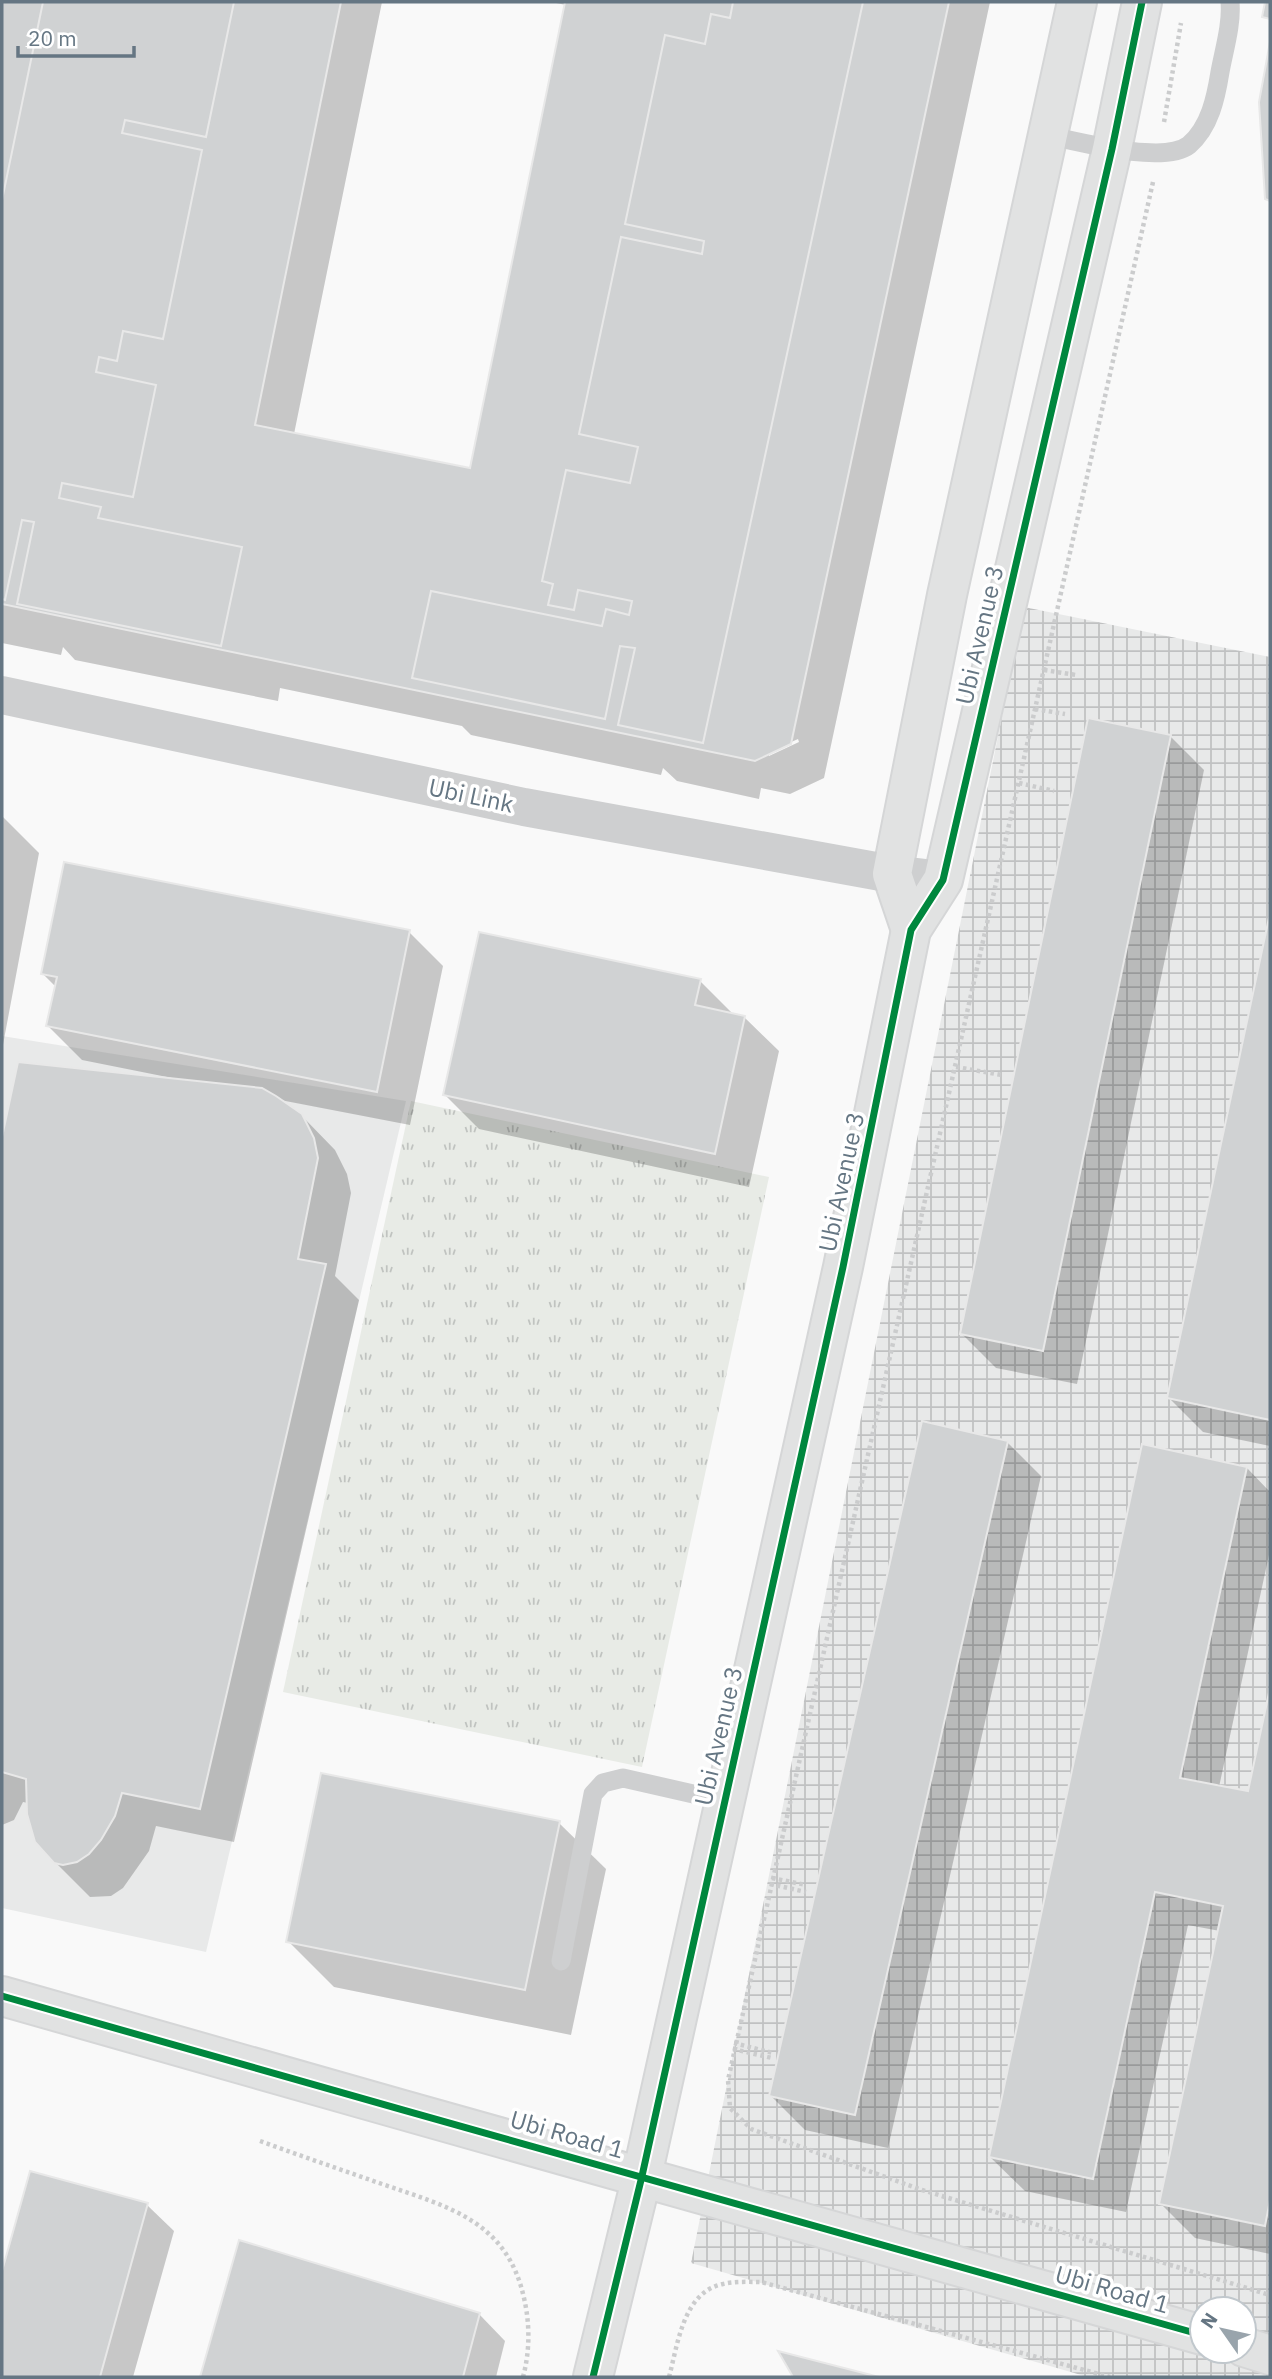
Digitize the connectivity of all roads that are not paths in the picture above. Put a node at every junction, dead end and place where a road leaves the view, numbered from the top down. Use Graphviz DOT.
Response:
graph roads {
  1 [pos="1077,2"];
  2 [pos="1142,2"];
  3 [pos="1230,2"];
  4 [pos="1045,135"];
  5 [pos="1112,149"];
  6 [pos="2,695"];
  7 [pos="892,874"];
  8 [pos="943,880"];
  9 [pos="912,930"];
  10 [pos="724,1801"];
  11 [pos="561,1961"];
  12 [pos="2,1996"];
  13 [pos="642,2176"];
  14 [pos="1188,2331"];
  15 [pos="593,2377"];
  1 -- 4 [label="street, Ubi Avenue 3"];
  2 -- 5 [label="street, Ubi Avenue 3"];
  3 -- 5 [label="lane"];
  4 -- 5 [label="lane"];
  4 -- 7 [label="street, Ubi Avenue 3"];
  5 -- 8 [label="street, Ubi Avenue 3"];
  6 -- 7 [label="street, Ubi Link"];
  7 -- 8 [label="street, Ubi Link"];
  7 -- 9 [label="street"];
  8 -- 9 [label="street, Ubi Avenue 3"];
  9 -- 10 [label="street, Ubi Avenue 3"];
  10 -- 11 [label="lane"];
  10 -- 13 [label="street, Ubi Avenue 3"];
  12 -- 13 [label="street, Ubi Road 1"];
  13 -- 14 [label="street, Ubi Road 1"];
  13 -- 15 [label="street, Ubi Avenue 3"];
}
